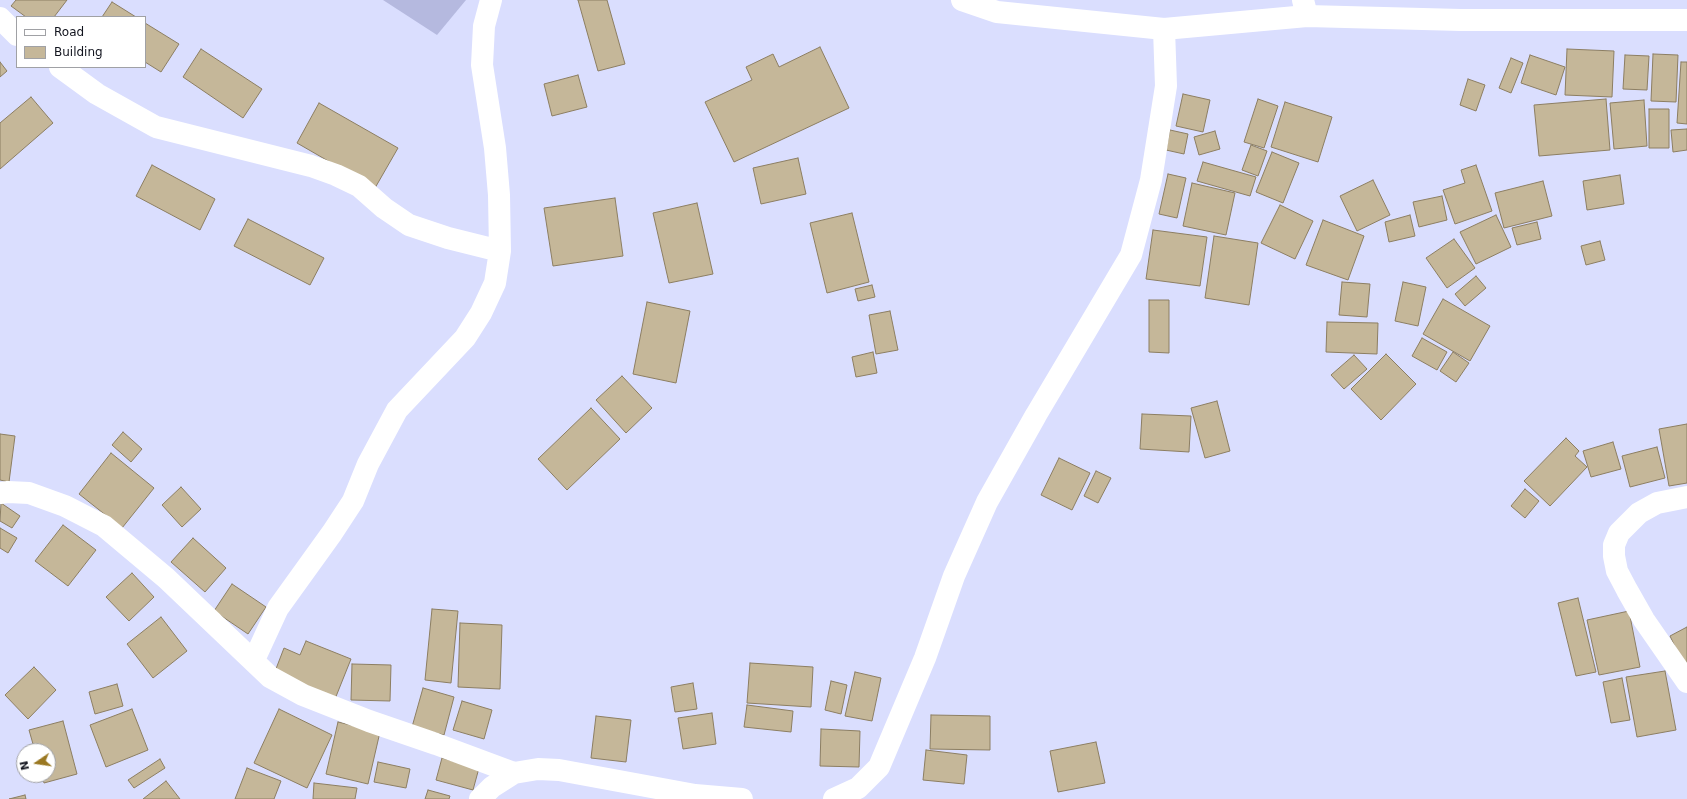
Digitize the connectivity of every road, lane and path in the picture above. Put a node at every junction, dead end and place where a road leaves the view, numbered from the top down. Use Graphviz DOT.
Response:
graph roads {
  1 [pos="490,0"];
  2 [pos="962,0"];
  3 [pos="990,6"];
  4 [pos="1305,8"];
  5 [pos="0,18"];
  6 [pos="1687,20"];
  7 [pos="1164,29"];
  8 [pos="16,34"];
  9 [pos="61,68"];
  10 [pos="500,251"];
  11 [pos="0,493"];
  12 [pos="1687,497"];
  13 [pos="254,660"];
  14 [pos="1687,682"];
  15 [pos="514,773"];
  16 [pos="860,794"];
  17 [pos="694,797"];
  18 [pos="480,799"];
  19 [pos="742,799"];
  20 [pos="834,799"];
  1 -- 10 [label="street"];
  2 -- 3 [label="street"];
  3 -- 7 [label="street"];
  4 -- 6 [label="street"];
  4 -- 7 [label="street"];
  5 -- 8 [label="street"];
  7 -- 16 [label="street"];
  9 -- 10 [label="street"];
  10 -- 13 [label="street"];
  11 -- 13 [label="street"];
  12 -- 14 [label="street"];
  13 -- 15 [label="street"];
  15 -- 17 [label="street"];
  15 -- 18 [label="street"];
  16 -- 20 [label="street"];
  17 -- 19 [label="street"];
}
